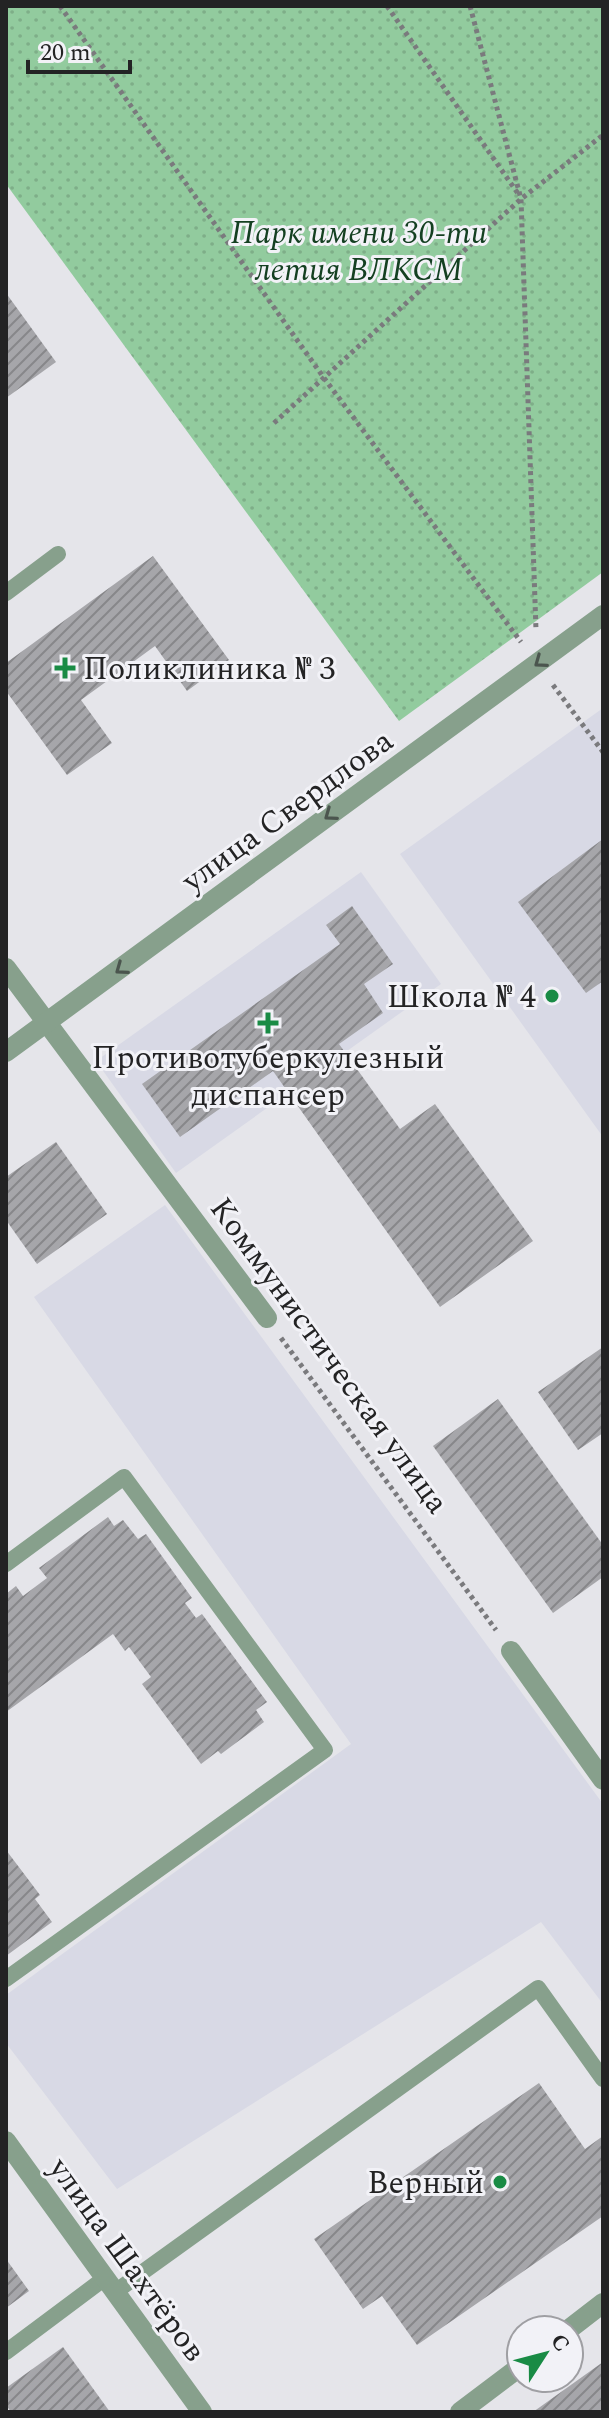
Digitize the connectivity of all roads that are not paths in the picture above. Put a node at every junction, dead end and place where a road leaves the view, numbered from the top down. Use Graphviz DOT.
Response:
graph roads {
  1 [pos="58,554"];
  2 [pos="6,593"];
  3 [pos="603,615"];
  4 [pos="6,968"];
  5 [pos="47,1023"];
  6 [pos="6,1052"];
  7 [pos="267,1318"];
  8 [pos="6,1564"];
  9 [pos="511,1651"];
  10 [pos="603,1780"];
  11 [pos="6,1979"];
  12 [pos="603,2079"];
  13 [pos="6,2141"];
  14 [pos="110,2285"];
  15 [pos="603,2303"];
  16 [pos="585,2317"];
  17 [pos="6,2352"];
  18 [pos="505,2378"];
  19 [pos="202,2412"];
  20 [pos="460,2412"];
  1 -- 2 [label="lane"];
  3 -- 5 [label="street, улица Свердлова, one-way"];
  4 -- 5 [label="street, Коммунистическая улица"];
  5 -- 6 [label="street, улица Свердлова"];
  5 -- 7 [label="street, Коммунистическая улица"];
  8 -- 11 [label="lane"];
  9 -- 10 [label="street"];
  12 -- 14 [label="lane"];
  13 -- 14 [label="street, улица Шахтёров"];
  14 -- 17 [label="lane"];
  14 -- 19 [label="street, улица Шахтёров"];
  15 -- 16 [label="street"];
  18 -- 20 [label="street"];
}
